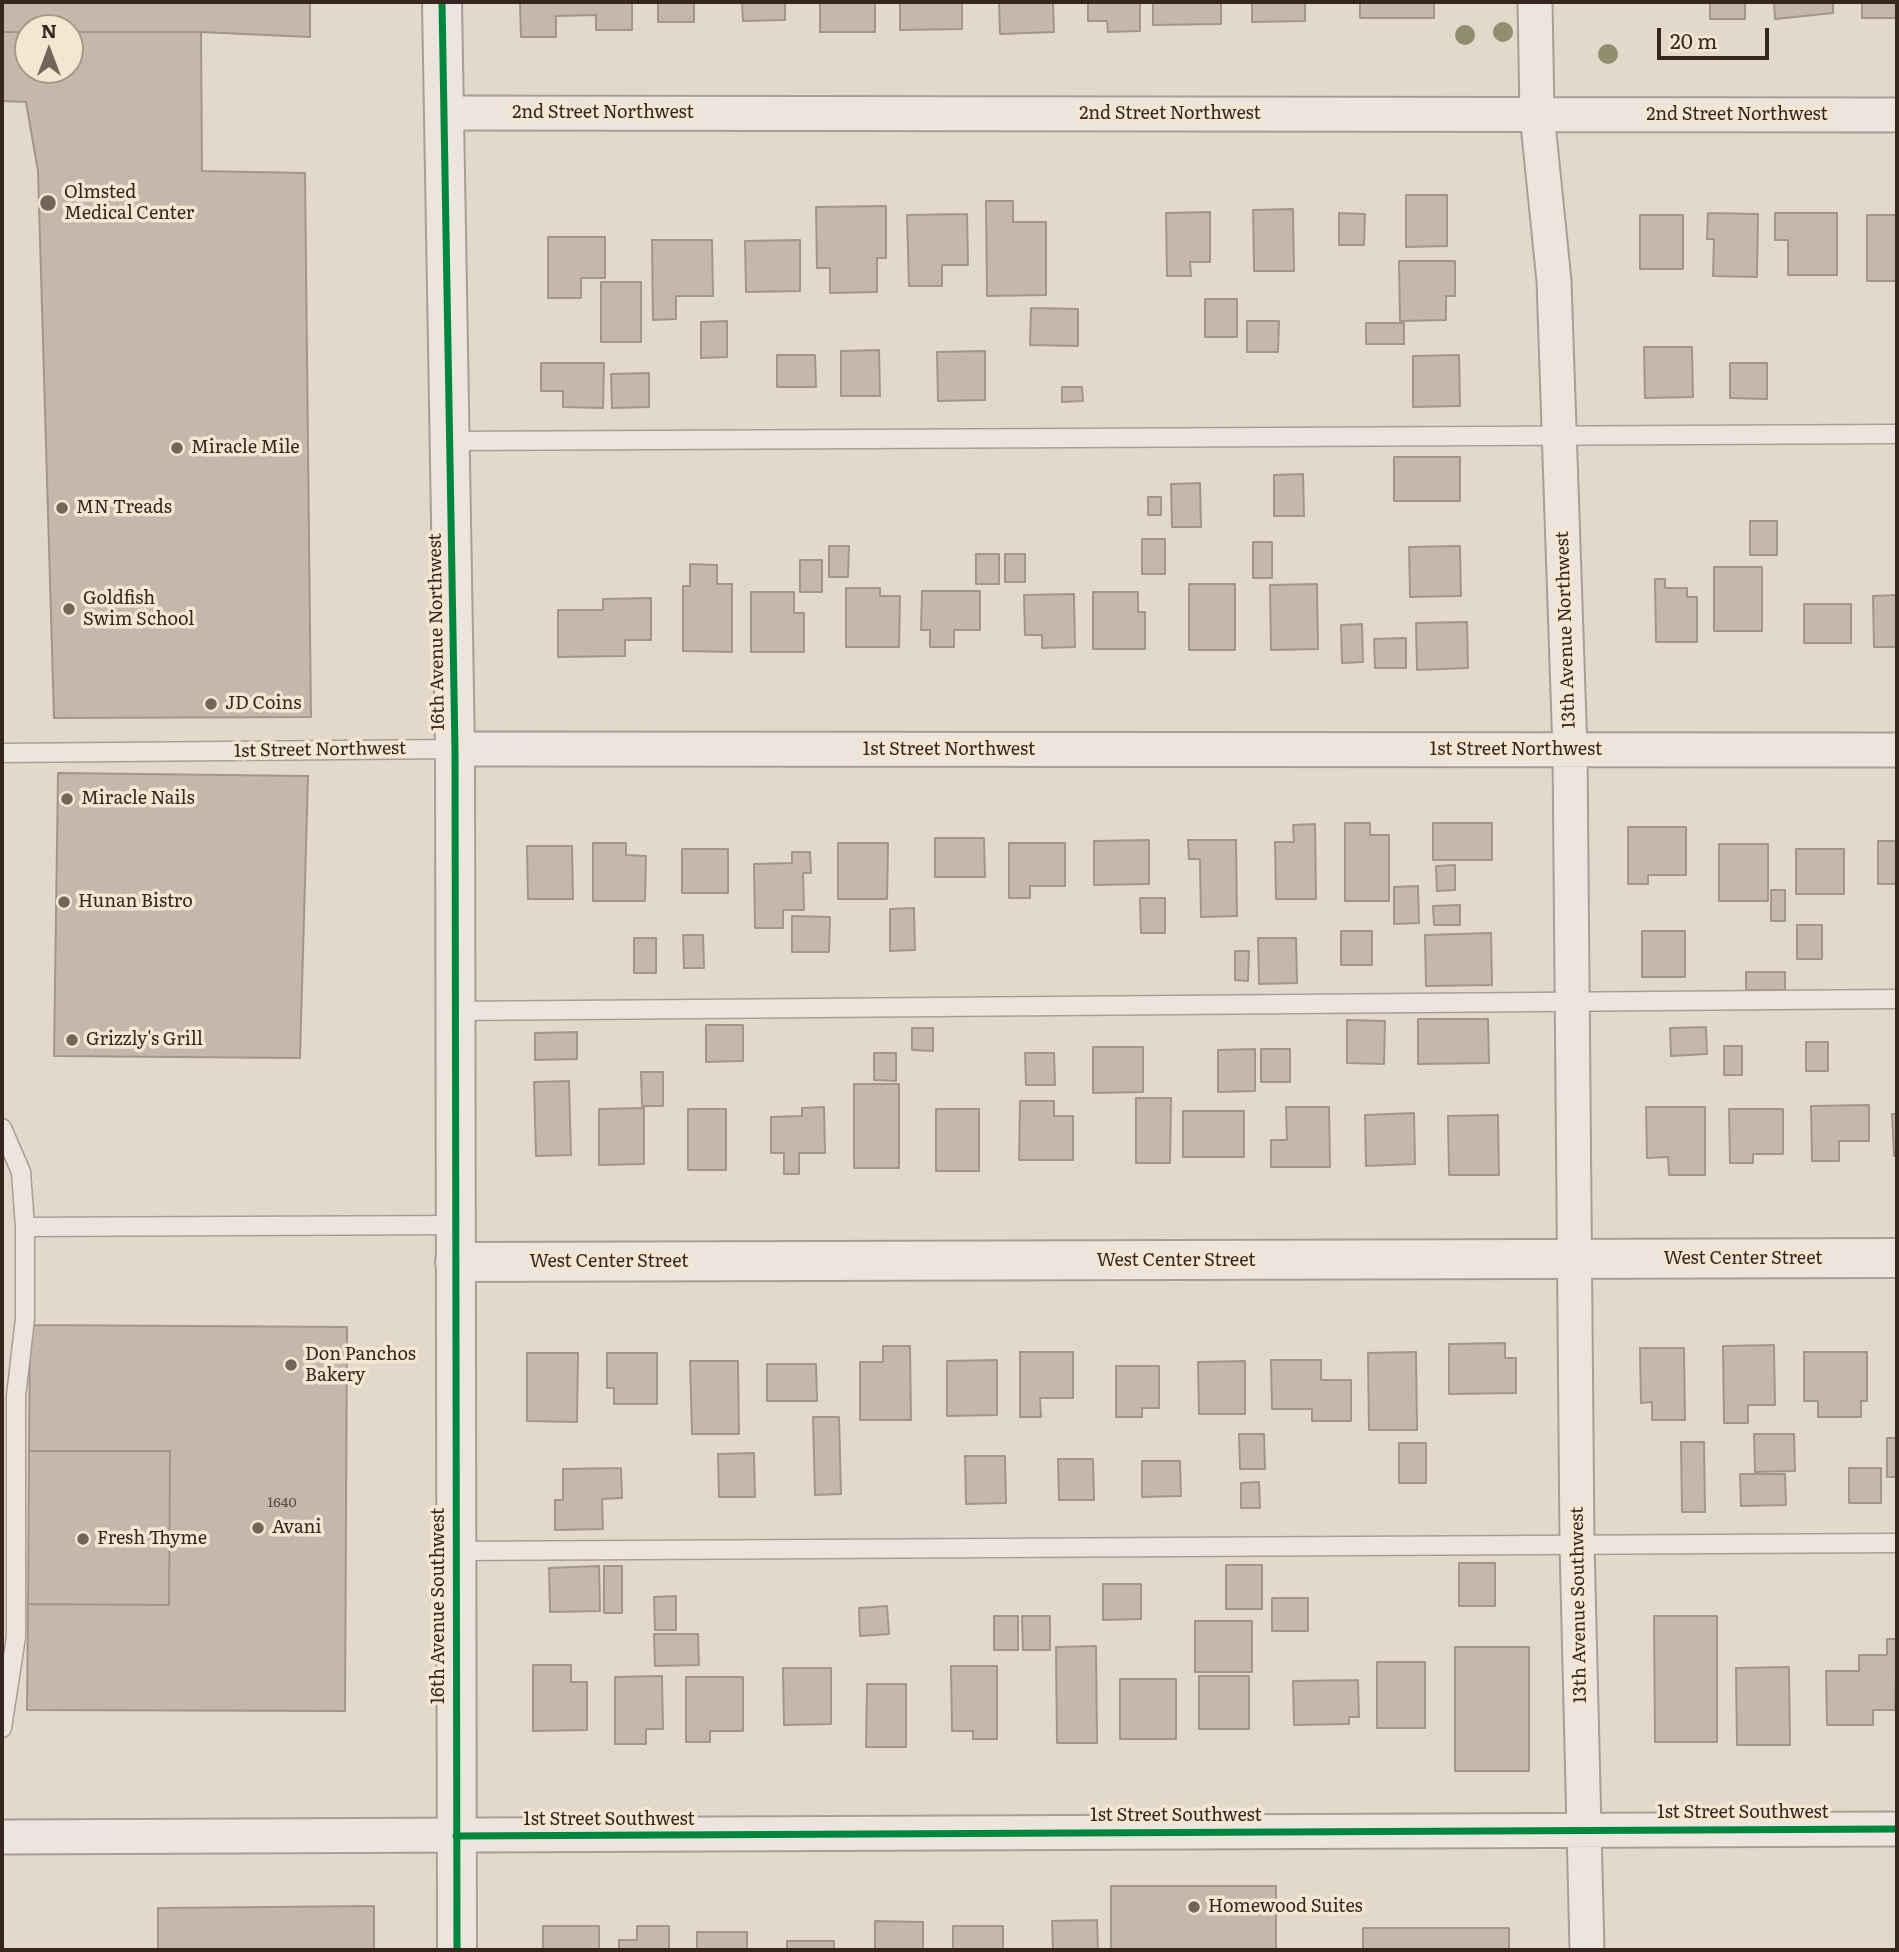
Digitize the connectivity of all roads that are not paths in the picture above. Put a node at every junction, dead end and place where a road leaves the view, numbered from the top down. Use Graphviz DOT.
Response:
graph roads {
  1 [pos="442,2"];
  2 [pos="1535,2"];
  3 [pos="443,113"];
  4 [pos="1537,114"];
  5 [pos="1897,115"];
  6 [pos="1897,434"];
  7 [pos="1560,435"];
  8 [pos="449,441"];
  9 [pos="455,749"];
  10 [pos="1897,750"];
  11 [pos="1570,751"];
  12 [pos="2,753"];
  13 [pos="1897,999"];
  14 [pos="1572,1001"];
  15 [pos="455,1010"];
  16 [pos="2,1128"];
  17 [pos="25,1227"];
  18 [pos="455,1244"];
  19 [pos="1897,1258"];
  20 [pos="1573,1259"];
  21 [pos="1897,1543"];
  22 [pos="1577,1544"];
  23 [pos="455,1551"];
  24 [pos="5,1679"];
  25 [pos="2,1728"];
  26 [pos="1585,1829"];
  27 [pos="1897,1829"];
  28 [pos="456,1836"];
  29 [pos="2,1837"];
  30 [pos="457,1950"];
  31 [pos="1587,1950"];
  1 -- 3 [label="street, 16th Avenue Northwest"];
  2 -- 4 [label="street, 13th Avenue Northwest"];
  3 -- 4 [label="street, 2nd Street Northwest"];
  3 -- 8 [label="street, 16th Avenue Northwest"];
  4 -- 5 [label="street, 2nd Street Northwest"];
  4 -- 7 [label="street, 13th Avenue Northwest"];
  6 -- 7 [label="lane"];
  7 -- 8 [label="lane"];
  7 -- 11 [label="street, 13th Avenue Northwest"];
  8 -- 9 [label="street, 16th Avenue Northwest"];
  9 -- 11 [label="street, 1st Street Northwest"];
  9 -- 12 [label="lane, 1st Street Northwest"];
  9 -- 15 [label="street, 16th Avenue Northwest"];
  10 -- 11 [label="street, 1st Street Northwest"];
  11 -- 14 [label="street, 13th Avenue Northwest"];
  13 -- 14 [label="lane"];
  14 -- 15 [label="lane"];
  14 -- 20 [label="street, 13th Avenue Northwest"];
  15 -- 18 [label="street, 16th Avenue Northwest"];
  16 -- 17 [label="lane"];
  17 -- 18 [label="lane"];
  17 -- 24 [label="lane"];
  18 -- 20 [label="street, West Center Street"];
  18 -- 23 [label="street, 16th Avenue Southwest"];
  19 -- 20 [label="street, West Center Street"];
  20 -- 22 [label="street, 13th Avenue Southwest"];
  21 -- 22 [label="lane"];
  22 -- 23 [label="lane"];
  22 -- 26 [label="street, 13th Avenue Southwest"];
  23 -- 28 [label="street, 16th Avenue Southwest"];
  24 -- 25 [label="lane"];
  26 -- 27 [label="street, 1st Street Southwest"];
  26 -- 28 [label="street, 1st Street Southwest"];
  26 -- 31 [label="street, 13th Avenue Southwest"];
  28 -- 29 [label="street, 1st Street Southwest"];
  28 -- 30 [label="street, 16th Avenue Southwest"];
}
